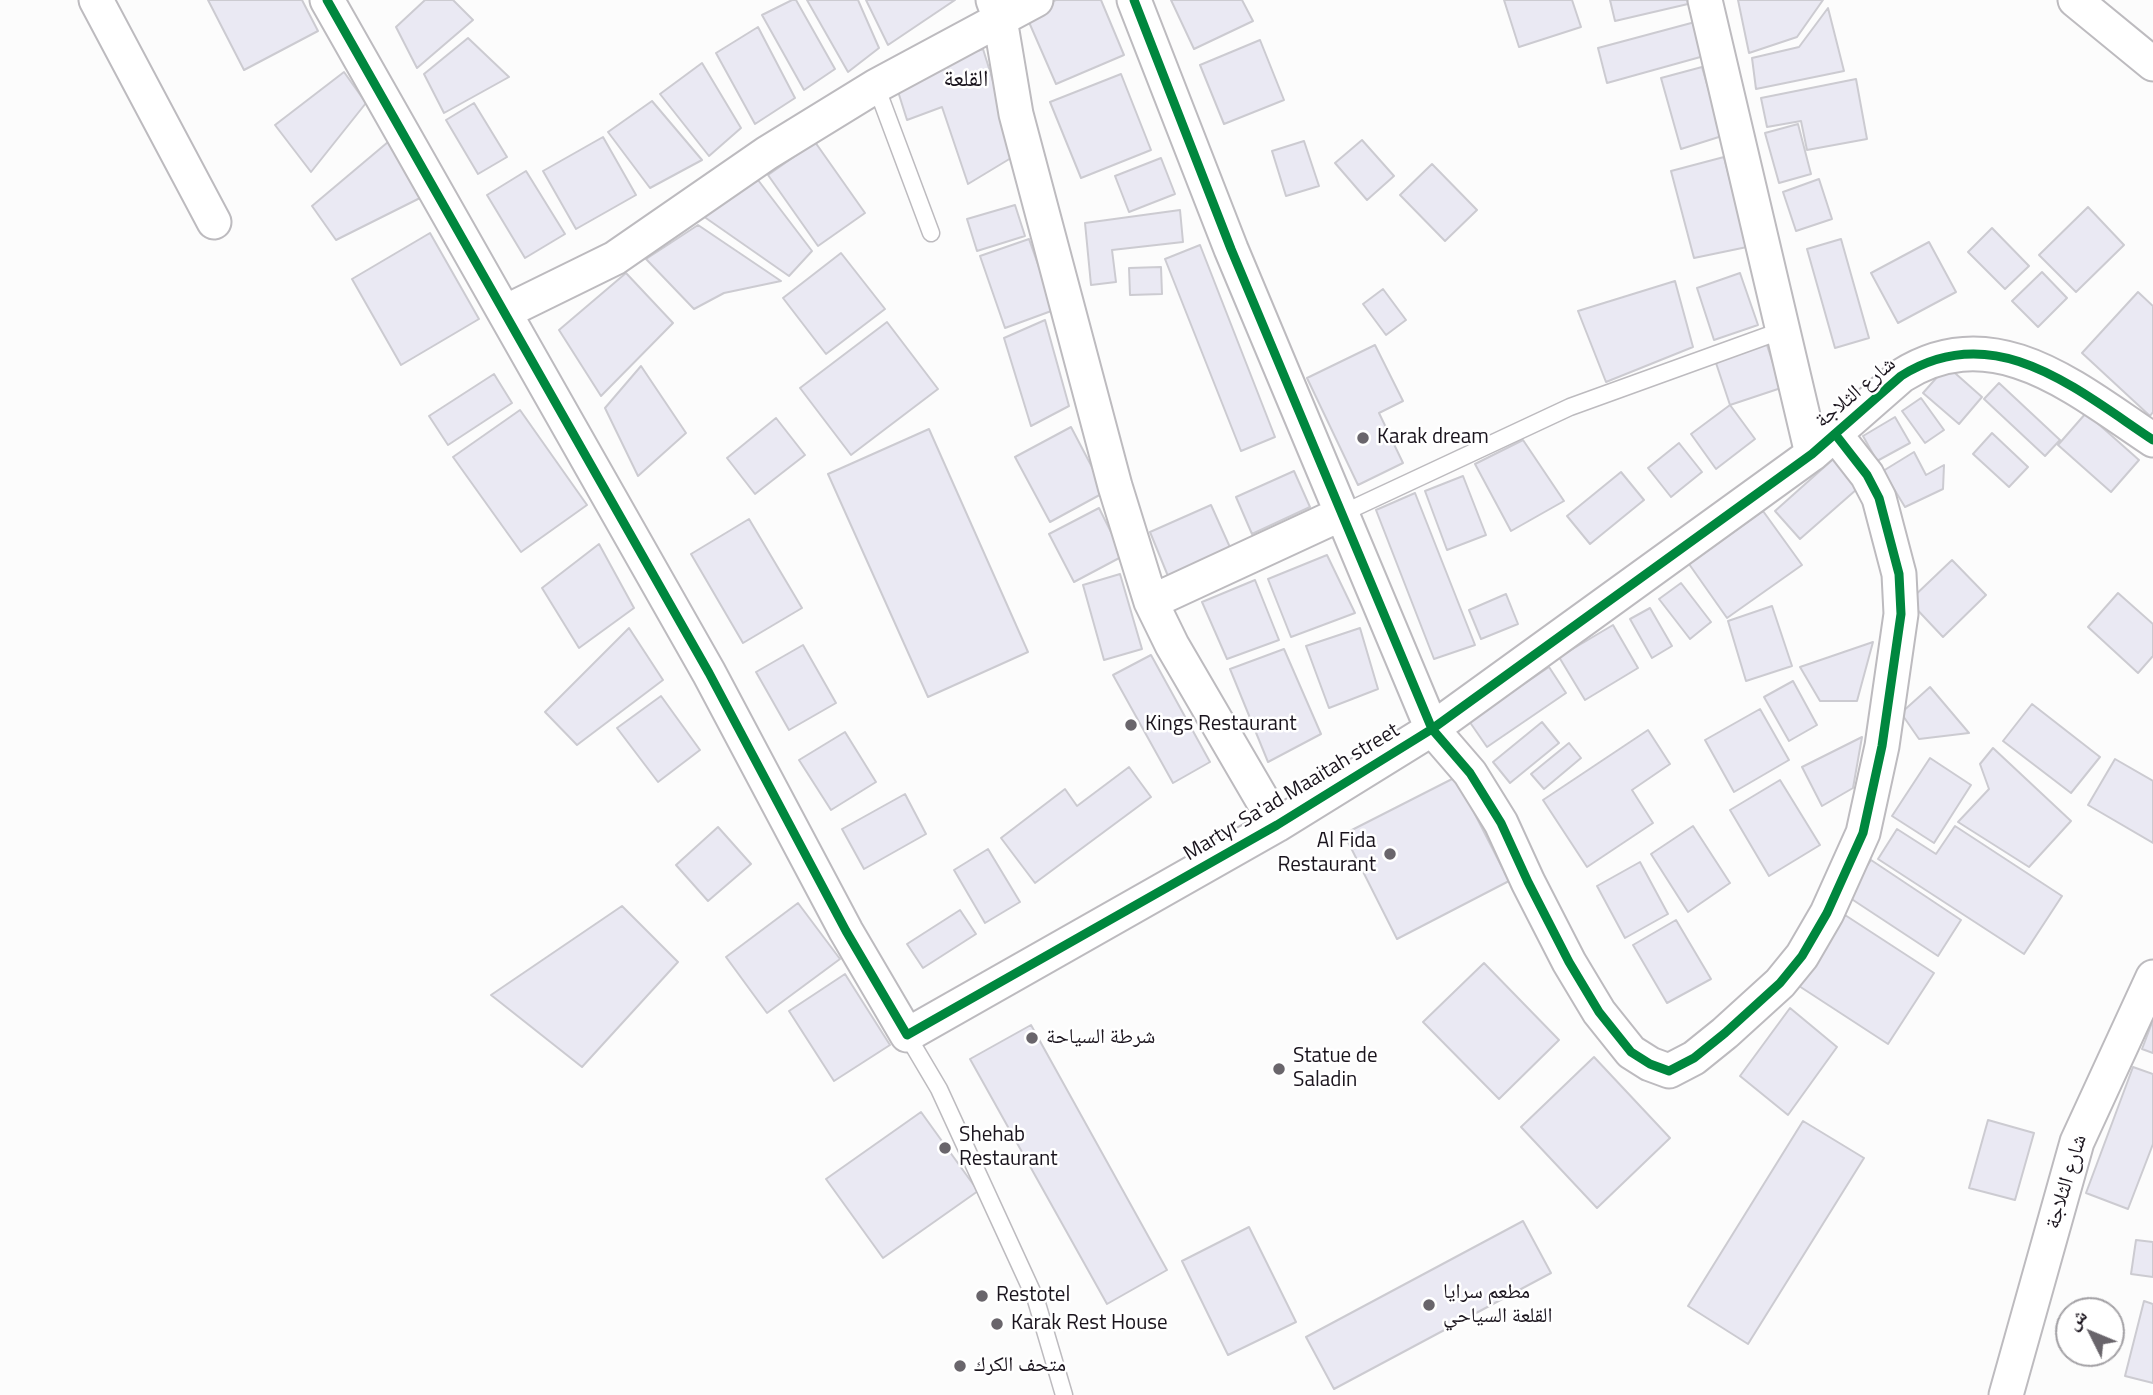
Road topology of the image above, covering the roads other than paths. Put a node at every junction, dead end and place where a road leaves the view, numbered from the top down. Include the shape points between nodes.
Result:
1 (96, 0) edge
2 (327, 0) edge
3 (1036, 0) edge
4 (1134, 0) edge
5 (1704, 0) edge
6 (2076, 0) edge
7 (996, 9) edge
8 (2153, 64) edge
9 (876, 86) junction
10 (214, 222) dead end
11 (931, 233) dead end
12 (505, 312) junction
13 (1783, 330) junction
14 (2153, 440) edge
15 (1824, 444) junction
16 (1341, 513) junction
17 (1152, 601) junction
18 (1432, 729) junction
19 (1278, 825) junction
20 (2153, 977) edge
21 (907, 1035) junction
22 (1064, 1395) edge
23 (2006, 1395) edge

1 - 10 street
2 - 12 street
3 - 7 street
4 - 16 street
5 - 13 street
6 - 8 street
7 - 9 street
7 - 17 street via 1016,114 1115,486
9 - 11 lane
9 - 12 street via 767,153 615,258
12 - 21 street
13 - 15 street
13 - 16 lane via 1570,407
14 - 15 street, شارع الثلاجة via 2066,382 1998,355 1967,353 1943,356 1913,368
15 - 18 street, Martyr Sa'ad Maaitah street
15 - 18 street via 1867,475 1880,498 1899,574 1901,614 1882,746 1863,834 1802,956 1780,983 1694,1058 1670,1071 1650,1064 1631,1052 1599,1012 1501,824 1470,773
16 - 17 street
16 - 18 street
17 - 19 street via 1171,645
18 - 19 street, Martyr Sa'ad Maaitah street
19 - 21 street, Martyr Sa'ad Maaitah street
20 - 23 street, شارع الثلاجة via 2077,1142
21 - 22 lane via 939,1089 1036,1300

